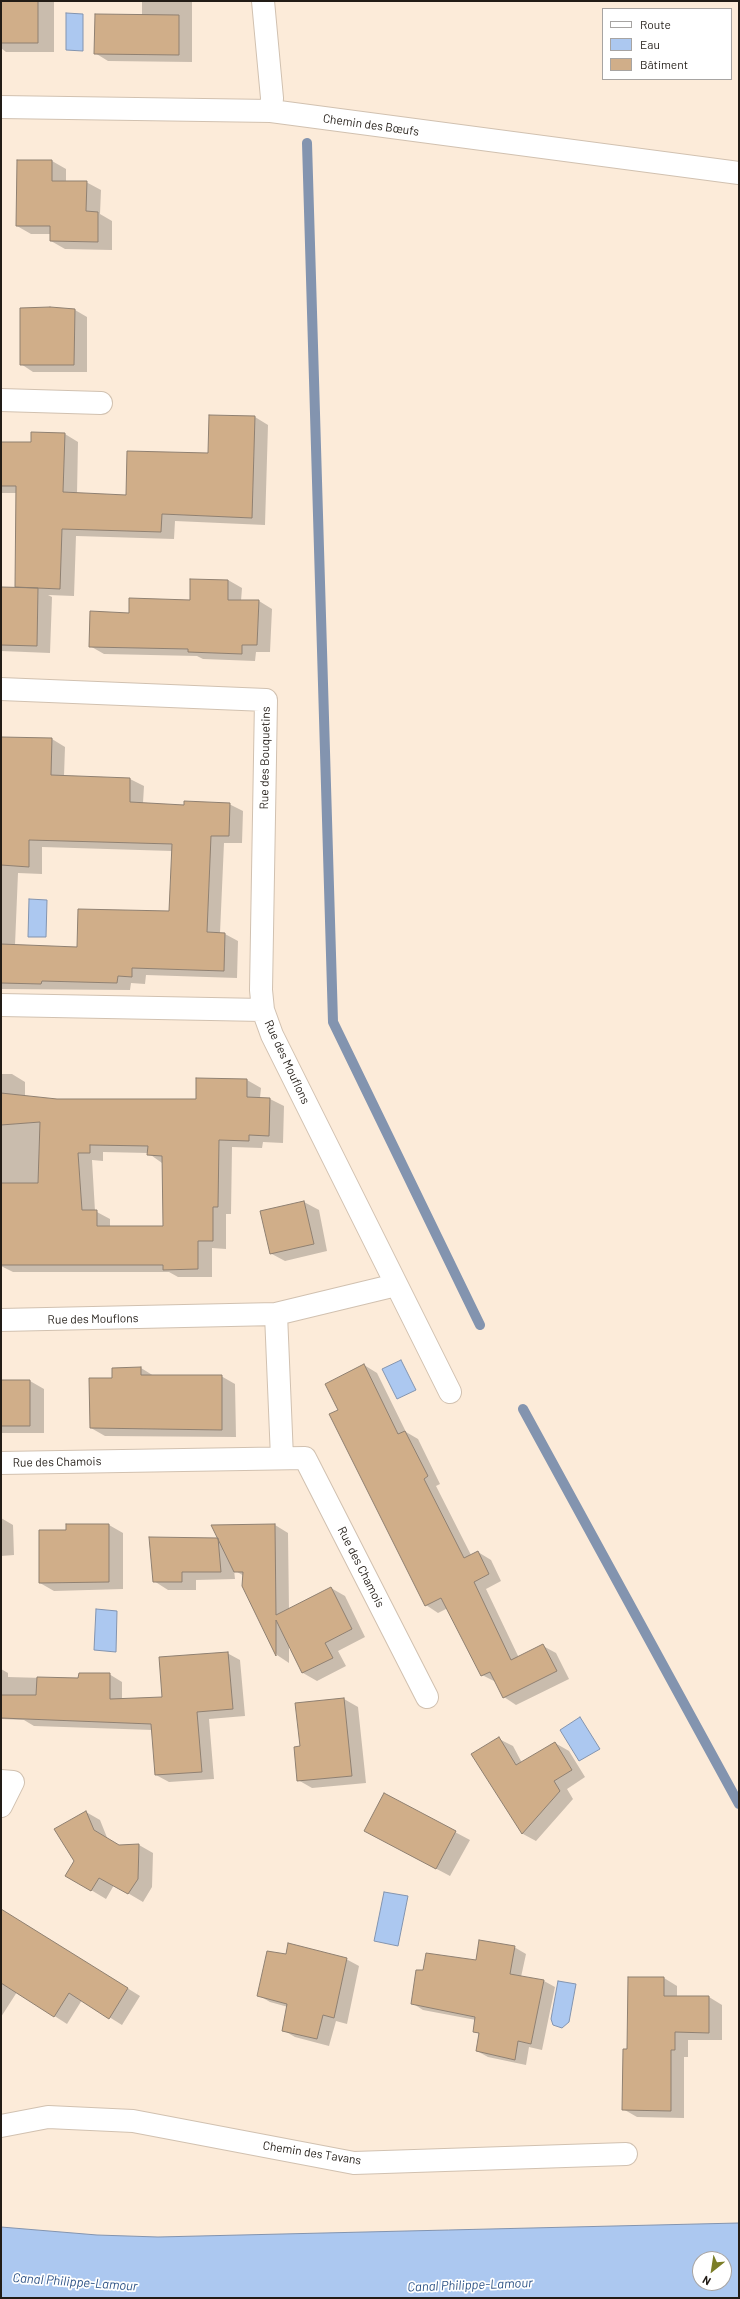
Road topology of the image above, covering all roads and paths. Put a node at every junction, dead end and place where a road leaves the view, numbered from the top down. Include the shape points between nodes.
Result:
1 (263, 1) edge
2 (1, 107) edge
3 (270, 111) junction
4 (739, 173) edge
5 (1, 400) edge
6 (102, 403) dead end
7 (1, 689) edge
8 (1, 1005) edge
9 (264, 1010) junction
10 (396, 1285) junction
11 (276, 1314) junction
12 (1, 1320) edge
13 (450, 1392) dead end
14 (282, 1458) junction
15 (1, 1463) edge
16 (427, 1697) dead end
17 (1, 1781) edge
18 (1, 1806) edge
19 (1, 2126) edge
20 (626, 2154) dead end

1 - 3 street via 272,98
2 - 3 street, Chemin des Bœufs
3 - 4 street, Chemin des Bœufs
5 - 6 street
7 - 9 street, Rue des Bouquetins via 266,700 261,990
8 - 9 street, Rue des Mouflons
9 - 10 street, Rue des Mouflons via 272,1035
10 - 11 street, Rue des Mouflons
10 - 13 street, Rue des Mouflons
11 - 12 street, Rue des Mouflons
11 - 14 street
14 - 15 street, Rue des Chamois
14 - 16 street, Rue des Chamois via 305,1458
17 - 18 street via 13,1782
19 - 20 street, Chemin des Tavans via 48,2117 133,2121 354,2163

